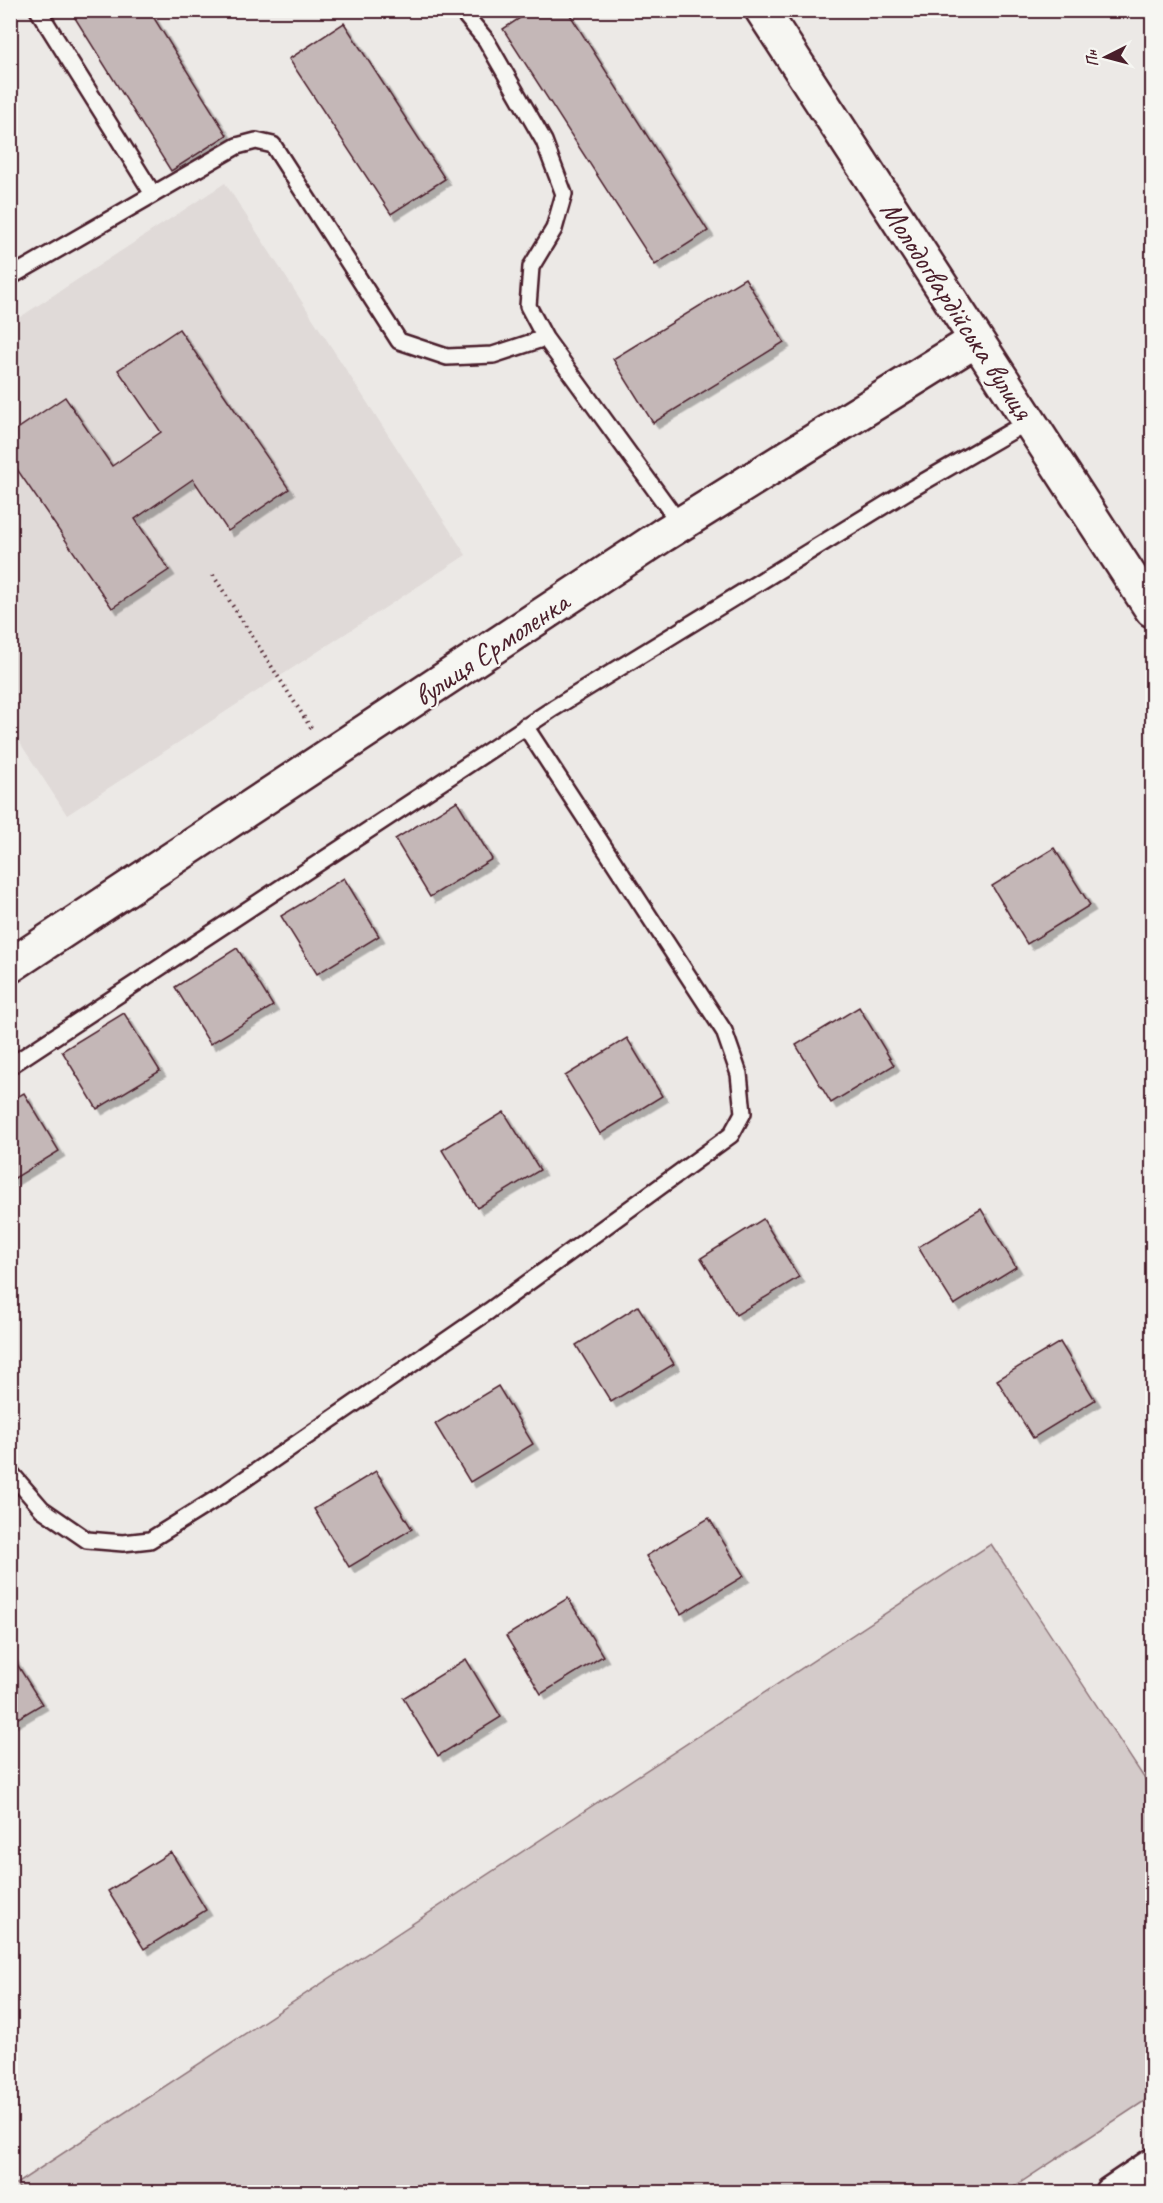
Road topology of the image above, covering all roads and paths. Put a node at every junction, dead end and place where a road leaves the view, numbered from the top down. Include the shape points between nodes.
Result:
1 (38, 10) edge
2 (461, 10) edge
3 (762, 10) edge
4 (153, 194) junction
5 (10, 277) edge
6 (545, 338) junction
7 (976, 340) junction
8 (1029, 421) junction
9 (680, 524) junction
10 (213, 575) dead end
11 (1152, 610) edge
12 (525, 726) junction
13 (330, 756) junction
14 (10, 966) edge
15 (10, 1066) edge
16 (10, 1472) edge
17 (1152, 2163) edge
18 (1108, 2193) edge

1 - 4 lane
2 - 6 lane via 486,40 544,141 564,194 554,229 531,267 528,306
3 - 7 street, Молодогвардійська вулиця
4 - 5 lane
4 - 6 lane via 237,146 256,141 273,145 399,341 447,357 493,355
6 - 9 lane
7 - 8 street, Молодогвардійська вулиця
7 - 9 street, вулиця Єрмоленка
8 - 11 street, Молодогвардійська вулиця
8 - 12 lane
9 - 13 street, вулиця Єрмоленка
10 - 13 path
12 - 15 lane
12 - 16 lane via 724,1031 739,1074 743,1113 731,1136 489,1311 150,1540 87,1540 42,1509
13 - 14 street, вулиця Єрмоленка
17 - 18 street

